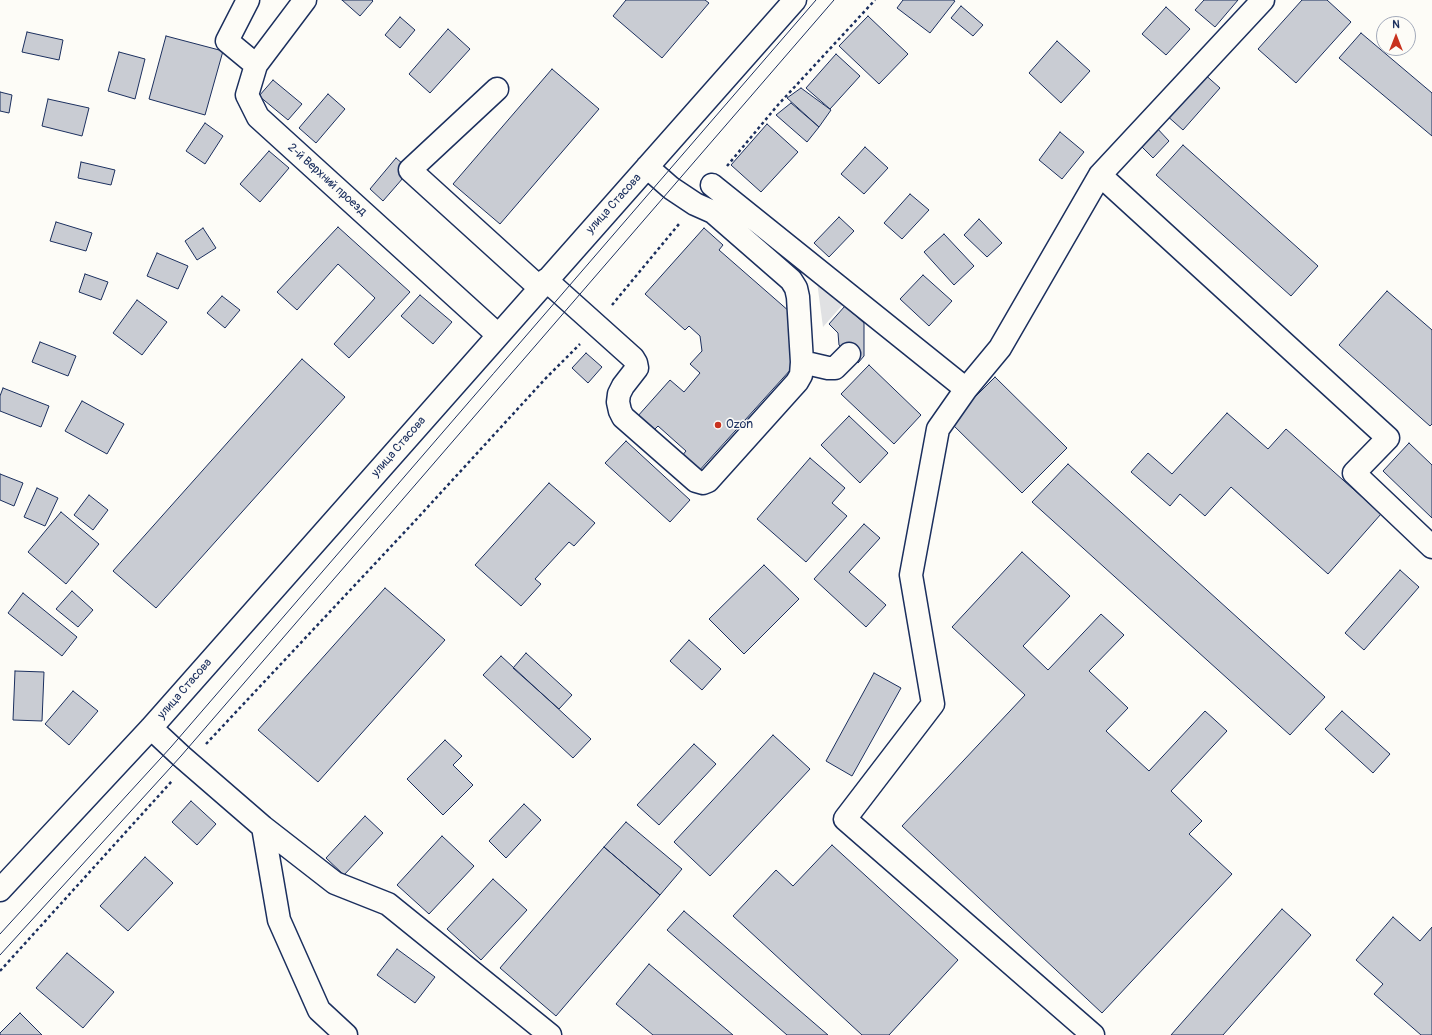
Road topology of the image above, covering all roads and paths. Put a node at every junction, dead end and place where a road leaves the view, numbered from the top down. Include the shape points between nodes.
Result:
1 (248, 0) edge
2 (305, 0) edge
3 (795, 0) edge
4 (875, 0) edge
5 (1264, 0) edge
6 (256, 65) junction
7 (497, 89) dead end
8 (647, 167) junction
9 (1100, 175) junction
10 (712, 185) joint
11 (696, 204) junction
12 (543, 284) junction
13 (596, 324) junction
14 (498, 335) junction
15 (849, 354) dead end
16 (802, 362) junction
17 (966, 389) junction
18 (1432, 547) edge
19 (151, 728) junction
20 (189, 762) junction
21 (263, 827) junction
22 (0, 890) edge
23 (0, 971) edge
24 (346, 1035) edge
25 (550, 1035) edge
26 (1093, 1035) edge

1 - 6 street via 227,40
2 - 6 street, 2-й Верхний проезд
3 - 8 street, улица Стасова
4 - 10 path via 777,106
5 - 9 street
6 - 14 street, 2-й Верхний проезд via 247,95 258,117
7 - 12 street via 410,170
8 - 11 street via 671,188
8 - 12 street, улица Стасова
9 - 17 street via 1000,348
9 - 18 street via 1388,438 1354,474
10 - 17 street
11 - 13 path
11 - 16 street via 713,212 791,280 798,297
12 - 13 street
12 - 14 street, улица Стасова
13 - 16 street via 636,362 637,368 619,394 618,402 624,417 700,483 708,481 797,382 801,375
13 - 20 path via 587,337
14 - 19 street, улица Стасова
15 - 16 street via 835,368
17 - 26 street via 938,429 911,575 933,704 845,819
19 - 20 street
19 - 22 street, улица Стасова
20 - 21 street
20 - 23 path
21 - 24 street via 279,920 319,1010
21 - 25 street via 335,883 388,904

